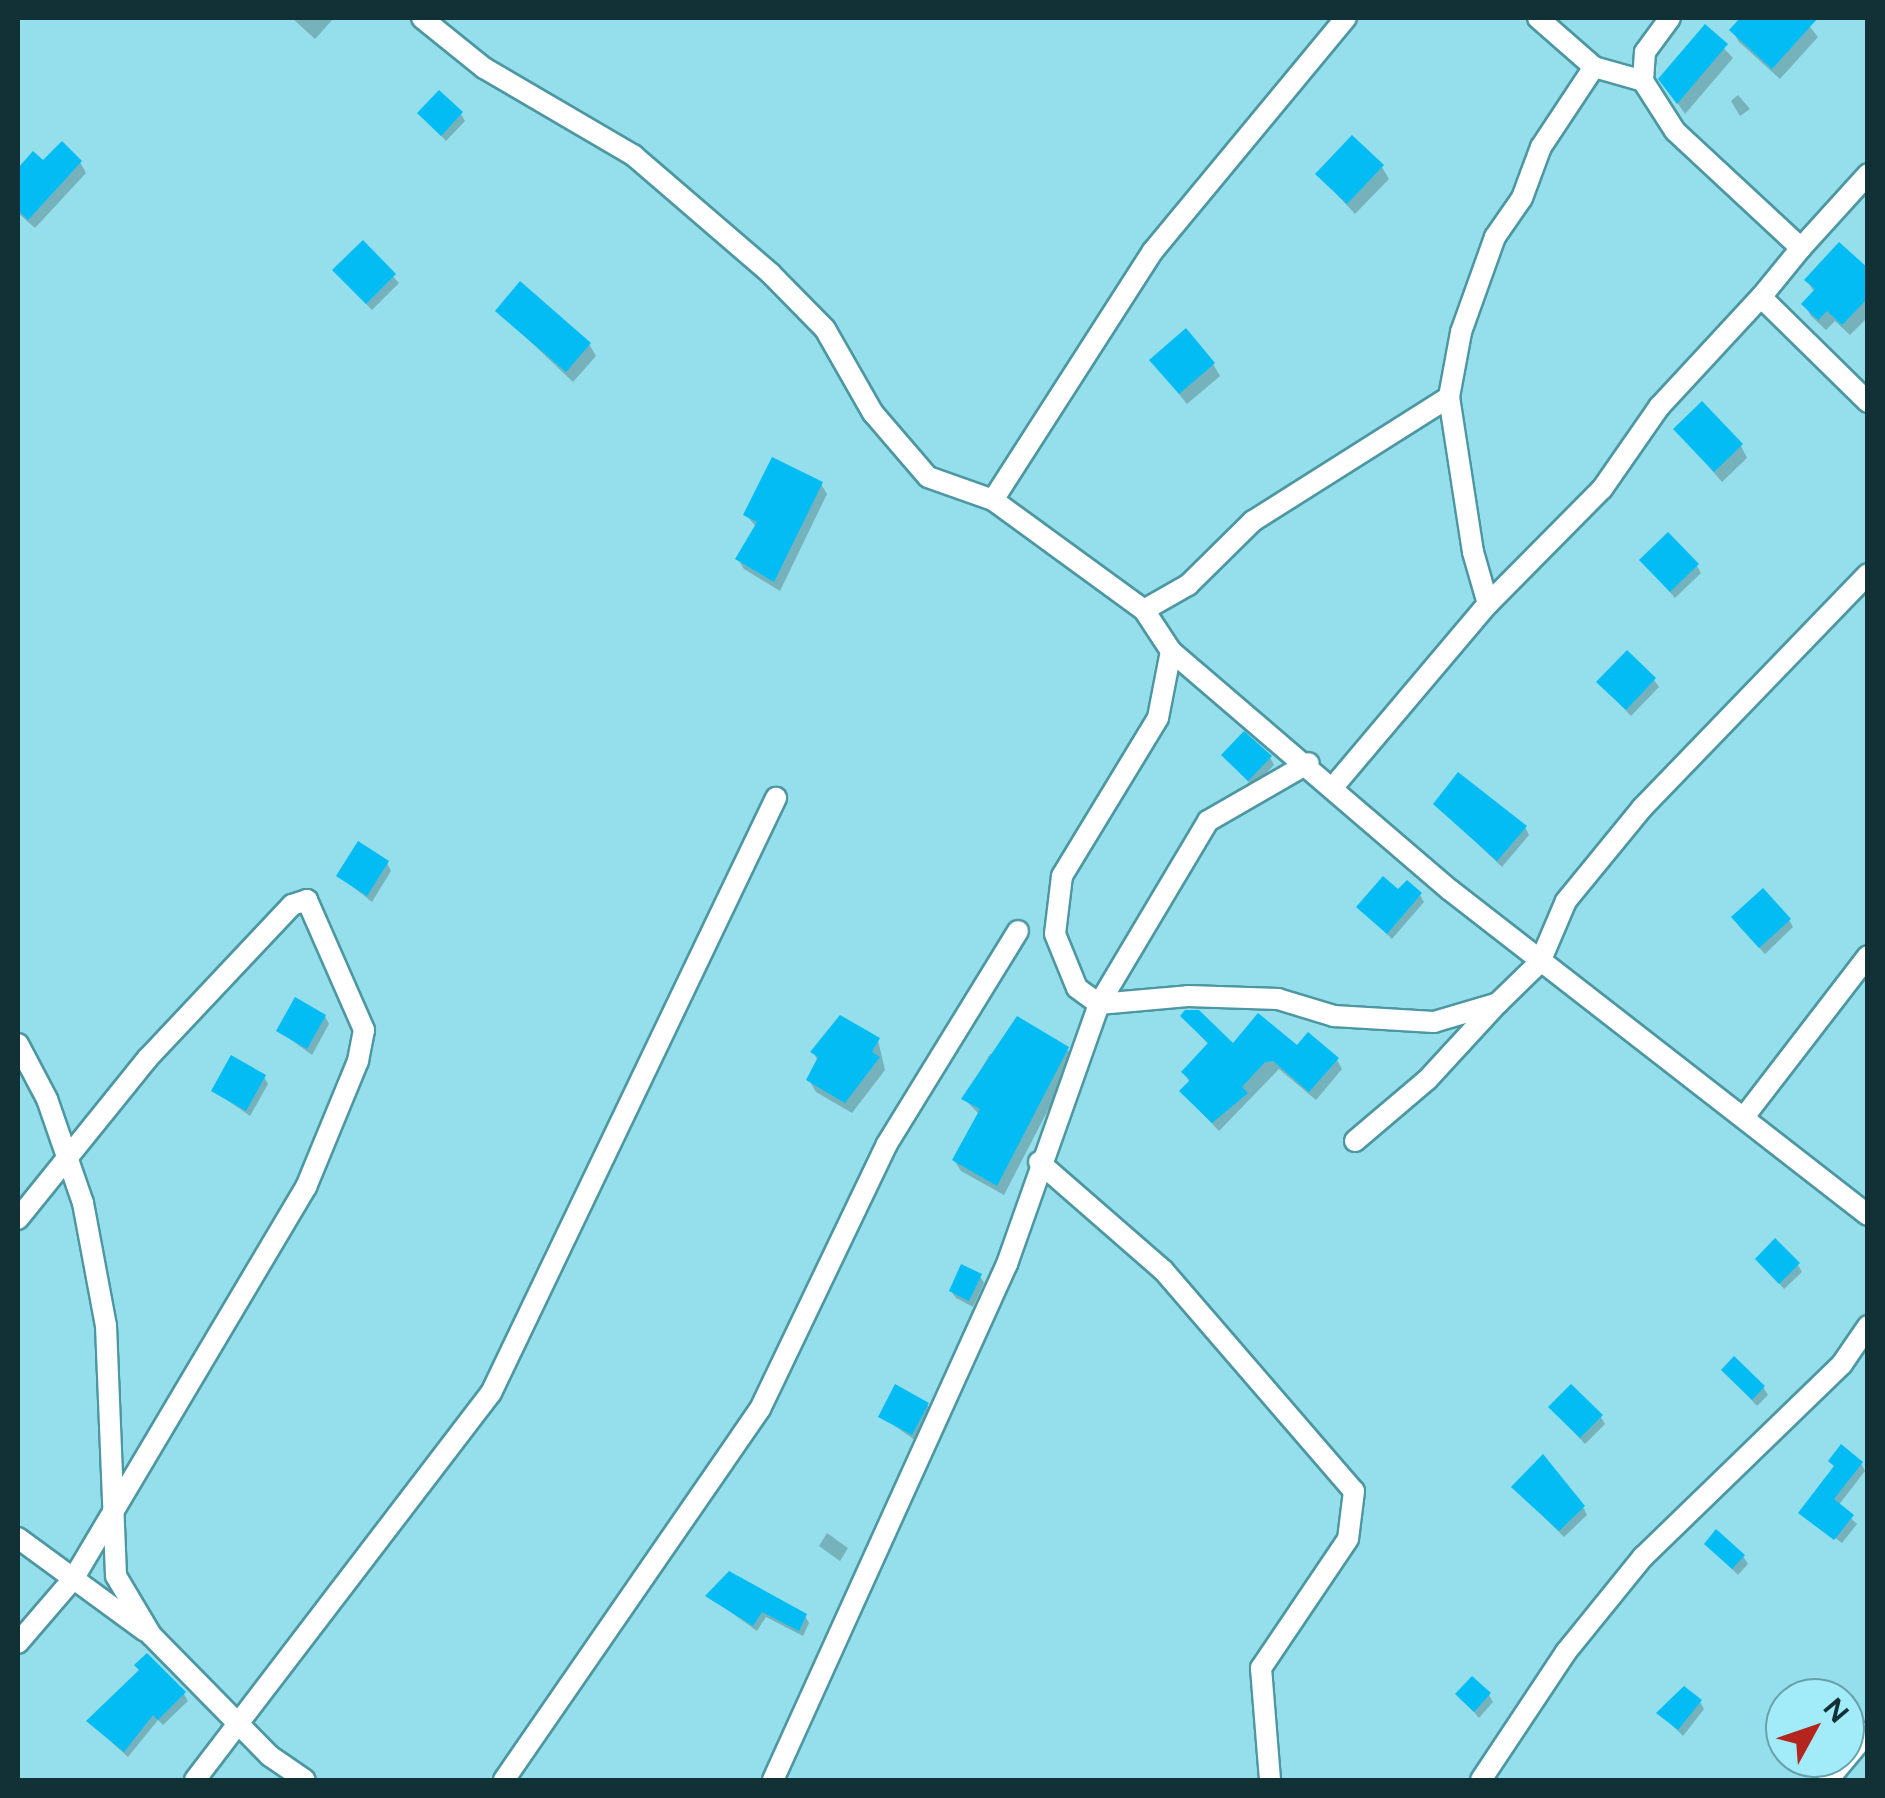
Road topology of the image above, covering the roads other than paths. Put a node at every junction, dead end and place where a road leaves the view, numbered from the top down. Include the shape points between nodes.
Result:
1 (422, 18) edge
2 (1346, 18) edge
3 (1538, 18) edge
4 (1670, 18) edge
5 (1594, 67) junction
6 (1643, 81) junction
7 (1868, 174) edge
8 (1801, 248) junction
9 (1761, 297) junction
10 (1449, 397) junction
11 (1868, 402) edge
12 (993, 500) junction
13 (1868, 574) edge
14 (1488, 604) junction
15 (1144, 610) junction
16 (1171, 651) junction
17 (1309, 763) junction
18 (1334, 786) junction
19 (776, 798) dead end
20 (1018, 932) dead end
21 (1868, 956) edge
22 (1540, 962) junction
23 (1099, 1004) junction
24 (1498, 1004) junction
25 (18, 1044) edge
26 (1744, 1118) junction
27 (1355, 1141) dead end
28 (67, 1156) junction
29 (1038, 1162) junction
30 (1868, 1215) edge
31 (18, 1220) edge
32 (1868, 1326) edge
33 (114, 1510) junction
34 (18, 1538) edge
35 (73, 1579) junction
36 (151, 1636) junction
37 (18, 1643) edge
38 (240, 1725) junction
39 (1868, 1732) edge
40 (195, 1780) edge
41 (305, 1780) edge
42 (504, 1780) edge
43 (773, 1780) edge
44 (1270, 1780) edge
45 (1481, 1780) edge
46 (1828, 1780) edge

1 - 12 street via 484,68 633,155 825,329 873,413 928,477
2 - 12 street via 1153,251
3 - 5 street
4 - 6 street via 1645,52
5 - 6 street
5 - 10 street via 1495,238 1461,332
6 - 8 street via 1675,130
7 - 8 street
8 - 9 street
9 - 11 street
9 - 14 street via 1658,406 1602,488
10 - 14 street via 1473,552
10 - 15 street via 1252,522 1188,585
12 - 15 street
13 - 22 street via 1642,808 1566,901
14 - 18 street
15 - 16 street
16 - 17 street
16 - 23 street via 1158,718 1062,876 1055,934 1077,988
17 - 18 street
17 - 23 street via 1208,821
18 - 22 street
19 - 38 street via 492,1393
20 - 42 street via 887,1144 760,1409
21 - 26 street
22 - 24 street
22 - 26 street
23 - 24 street via 1188,996 1278,1000 1334,1016 1434,1022
23 - 29 street via 1091,1039
24 - 27 street via 1428,1080
25 - 28 street via 48,1099
26 - 30 street
28 - 31 street
28 - 33 street via 83,1202 106,1326
28 - 33 street via 200,1003 292,905 307,900 364,1030 358,1061 306,1187
29 - 43 street via 1007,1264 940,1421
29 - 44 street via 1163,1270 1354,1491 1348,1539 1261,1668
32 - 45 street via 1842,1364 1643,1557 1566,1652
33 - 35 street
33 - 36 street via 116,1576
34 - 35 street
35 - 36 street
35 - 37 street
36 - 38 street
38 - 40 street
38 - 41 street
39 - 46 street

